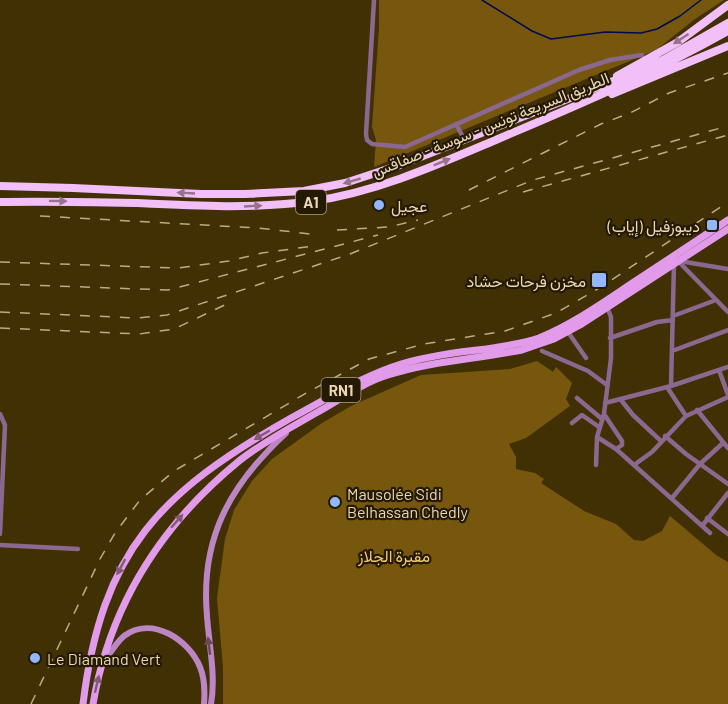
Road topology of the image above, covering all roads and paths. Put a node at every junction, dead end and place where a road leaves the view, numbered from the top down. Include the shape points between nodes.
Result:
1 (374, 0) edge
2 (728, 4) edge
3 (728, 23) edge
4 (728, 31) edge
5 (728, 46) edge
6 (642, 55) dead end
7 (603, 85) junction
8 (602, 95) junction
9 (456, 124) junction
10 (464, 139) junction
11 (0, 186) edge
12 (0, 202) edge
13 (728, 220) edge
14 (728, 229) edge
15 (676, 260) junction
16 (728, 269) edge
17 (716, 300) junction
18 (607, 307) junction
19 (728, 312) edge
20 (673, 318) junction
21 (728, 330) edge
22 (568, 332) junction
23 (610, 338) junction
24 (542, 351) dead end
25 (672, 351) junction
26 (586, 358) dead end
27 (728, 367) edge
28 (719, 370) junction
29 (607, 386) junction
30 (669, 386) junction
31 (728, 396) edge
32 (577, 398) dead end
33 (621, 400) junction
34 (605, 403) junction
35 (697, 410) junction
36 (0, 414) edge
37 (603, 416) junction
38 (687, 416) junction
39 (572, 423) dead end
40 (294, 425) junction
41 (598, 427) junction
42 (597, 437) junction
43 (663, 439) junction
44 (723, 443) junction
45 (728, 448) edge
46 (616, 449) junction
47 (700, 464) junction
48 (596, 465) dead end
49 (634, 465) junction
50 (728, 484) edge
51 (1, 488) edge
52 (728, 493) edge
53 (672, 498) junction
54 (707, 518) junction
55 (702, 526) junction
56 (710, 533) dead end
57 (0, 534) edge
58 (728, 534) edge
59 (0, 545) edge
60 (78, 549) dead end
61 (102, 665) junction
62 (88, 667) junction
63 (78, 704) edge
64 (83, 704) edge
65 (93, 704) edge
66 (204, 704) edge
67 (211, 704) edge

1 - 9 street via 367,140 402,147
2 -> 7 highway via 678,42
3 - 7 highway, الطريق السريعة تونس - سوسة - صفاقس / A1 via 663,60
4 - 8 highway, الطريق السريعة تونس - سوسة - صفاقس / A1
5 - 8 highway via 633,87
6 - 9 street via 579,70
7 - 10 highway, الطريق السريعة تونس - سوسة - صفاقس / A1
12 -> 8 highway, الطريق السريعة تونس - سوسة - صفاقس / A1 via 234,207 333,198 398,179
9 - 10 street
10 -> 11 highway, الطريق السريعة تونس - سوسة - صفاقس / A1 via 345,183 292,192 201,194
13 - 15 main road, RN1
14 - 15 main road, RN1
15 - 16 street
15 - 17 street
15 - 18 main road, RN1
15 - 20 street
15 -> 62 main road, RN1 via 563,327 524,342 387,369 344,389 220,462 163,508 130,550 100,616
17 - 19 street
17 - 20 street
18 - 22 main road, RN1
18 - 23 street via 611,317
20 - 23 street
20 - 25 street
21 - 25 street
22 - 26 street
22 - 40 main road, RN1 via 522,350 387,375
23 - 29 street
24 - 29 street via 588,371
25 - 30 street
27 - 28 street
28 - 30 street
28 - 31 street
29 - 34 street
30 - 33 street
30 - 38 street
31 - 35 street
32 - 37 street
33 - 34 street
33 - 43 street via 633,416
34 - 37 street
35 - 38 street
35 - 44 street
36 - 51 street via 5,425
37 - 41 street
37 - 46 street via 622,441
38 - 43 street
39 - 41 street via 582,415
61 -> 40 main road, RN1 via 118,616 168,532 240,461
67 -> 40 main road via 205,599 215,536 243,479
41 - 42 street
42 - 46 street
42 - 48 street
43 - 47 street
43 - 49 street
44 - 45 street
44 - 47 street
46 - 49 street
47 - 50 street
47 - 53 street
49 - 53 street
51 - 57 street
52 - 54 street
53 - 55 street
54 - 55 street
54 - 58 street
55 - 56 street
59 - 60 street
65 -> 61 main road, RN1
61 - 66 main road via 114,647 132,632 159,630 193,654 203,678
62 - 63 main road
62 - 64 main road, RN1

